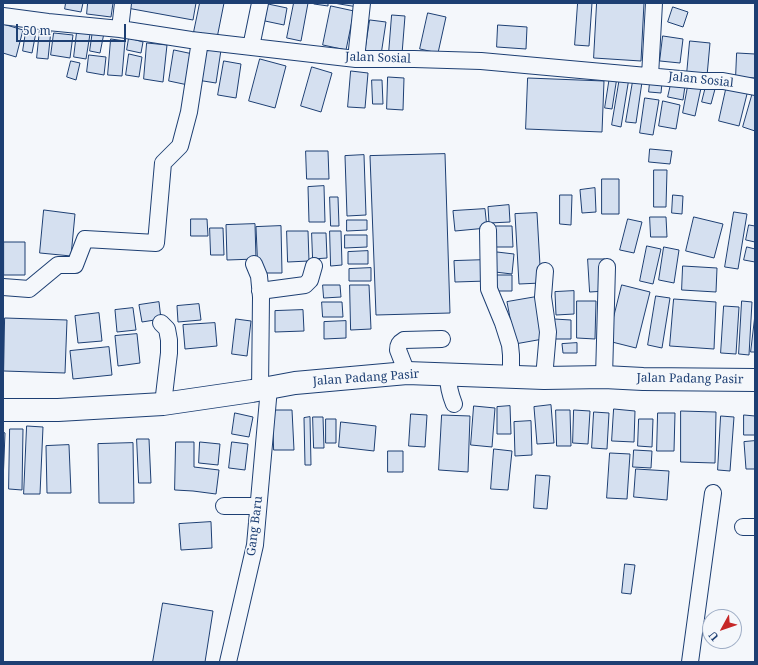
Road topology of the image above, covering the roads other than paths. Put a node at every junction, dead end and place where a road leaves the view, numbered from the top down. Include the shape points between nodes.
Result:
1 (123, 3) edge
2 (260, 3) edge
3 (362, 3) edge
4 (654, 3) edge
5 (3, 16) edge
6 (120, 29) junction
7 (200, 41) junction
8 (251, 47) junction
9 (356, 59) junction
10 (650, 76) junction
11 (755, 87) edge
12 (488, 230) dead end
13 (254, 264) dead end
14 (314, 266) dead end
15 (612, 268) dead end
16 (545, 271) dead end
17 (3, 287) edge
18 (260, 291) junction
19 (162, 323) dead end
20 (442, 339) dead end
21 (407, 373) junction
22 (448, 375) junction
23 (511, 377) junction
24 (604, 377) junction
25 (544, 378) junction
26 (755, 380) edge
27 (264, 389) junction
28 (163, 404) junction
29 (454, 404) dead end
30 (3, 410) edge
31 (713, 493) dead end
32 (224, 506) dead end
33 (258, 506) junction
34 (228, 662) edge
35 (690, 662) edge

1 - 6 street
2 - 8 street
3 - 9 street
4 - 10 street
5 - 6 street, Jalan Sosial
6 - 7 street, Jalan Sosial
7 - 8 street, Jalan Sosial
7 - 17 street via 189,112 180,146 163,163 156,243 85,239 75,265 58,265 29,289
8 - 9 street, Jalan Sosial
9 - 10 street, Jalan Sosial via 481,61
10 - 11 street, Jalan Sosial via 723,81
12 - 23 street via 489,289 510,345
13 - 18 street, Gang Baru via 259,276
14 - 18 street via 310,280 305,285
15 - 24 street via 614,301 606,301
16 - 25 street via 544,297 548,337
18 - 27 street, Gang Baru
19 - 28 street via 167,329 169,340
20 - 21 street via 404,340 400,343 398,350
21 - 22 highway, Jalan Padang Pasir
21 - 27 highway, Jalan Padang Pasir via 295,383
22 - 23 highway, Jalan Padang Pasir
22 - 29 street via 448,386
23 - 25 highway, Jalan Padang Pasir
24 - 25 highway, Jalan Padang Pasir
24 - 26 highway, Jalan Padang Pasir
27 - 28 highway, Jalan Padang Pasir
27 - 33 street, Gang Baru
28 - 30 highway, Jalan Padang Pasir via 58,410
31 - 35 street
32 - 33 street
33 - 34 street, Gang Baru via 255,545

